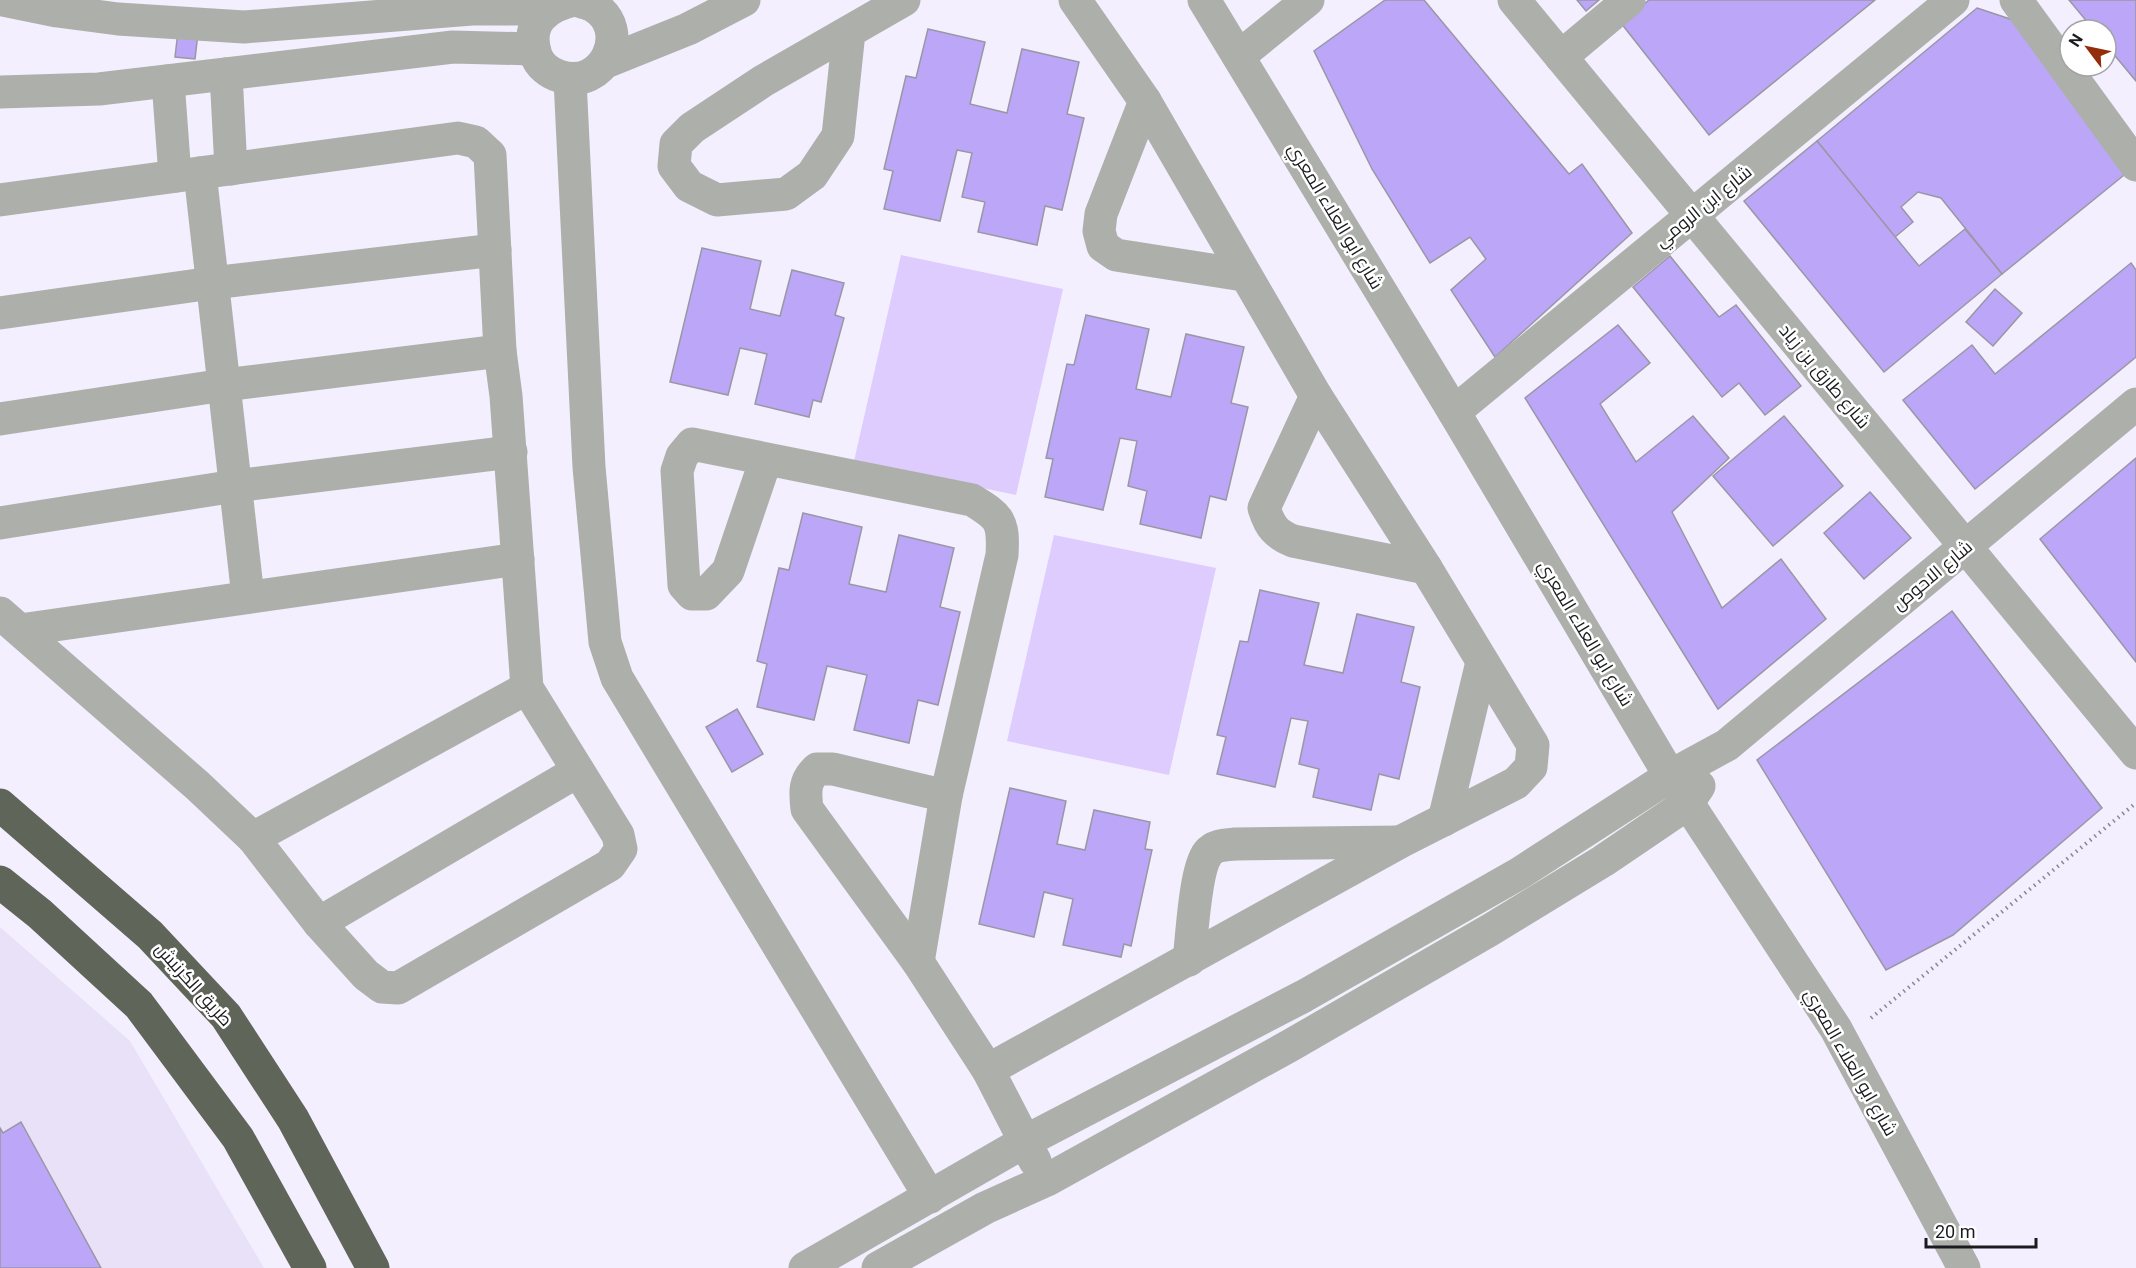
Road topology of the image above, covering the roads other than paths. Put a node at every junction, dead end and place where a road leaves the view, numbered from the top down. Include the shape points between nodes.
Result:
1 (3, 0) edge
2 (744, 0) edge
3 (904, 0) edge
4 (1075, 0) edge
5 (1204, 0) edge
6 (1308, 0) edge
7 (1514, 0) edge
8 (1629, 0) edge
9 (1953, 0) edge
10 (2016, 0) edge
11 (582, 3) edge
12 (849, 32) junction
13 (534, 49) junction
14 (1239, 56) junction
15 (1561, 57) junction
16 (606, 62) junction
17 (226, 74) junction
18 (570, 80) junction
19 (168, 81) junction
20 (0, 92) edge
21 (1145, 101) junction
22 (2136, 165) edge
23 (202, 173) junction
24 (0, 200) edge
25 (1692, 215) junction
26 (495, 250) junction
27 (1243, 275) junction
28 (212, 283) junction
29 (0, 313) edge
30 (500, 351) junction
31 (224, 385) junction
32 (1316, 396) junction
33 (2136, 404) edge
34 (1454, 412) junction
35 (0, 419) edge
36 (511, 452) junction
37 (766, 459) dead end
38 (235, 486) junction
39 (0, 523) edge
40 (1966, 547) junction
41 (518, 559) junction
42 (1426, 568) junction
43 (248, 597) junction
44 (10, 621) edge
45 (1482, 662) junction
46 (527, 688) junction
47 (1727, 745) junction
48 (2136, 753) edge
49 (578, 771) junction
50 (1670, 777) junction
51 (945, 796) junction
52 (1687, 804) junction
53 (0, 805) edge
54 (1444, 820) junction
55 (253, 838) junction
56 (1402, 842) junction
57 (0, 882) edge
58 (319, 923) junction
59 (1188, 960) junction
60 (918, 962) junction
61 (988, 1070) junction
62 (1024, 1142) junction
63 (1047, 1180) junction
64 (930, 1197) junction
65 (310, 1268) edge
66 (373, 1268) edge
67 (804, 1268) edge
68 (880, 1268) edge
69 (1964, 1268) edge

1 - 11 street via 118,19 244,27
2 - 16 street via 688,29
3 - 12 street
4 - 21 street
5 - 14 street, شارع ابو العلاء المعري
6 - 14 street
7 - 15 street, شارع طارق بن زياد
8 - 15 street
9 - 25 street, شارع ابن الرومي
10 - 22 street
11 - 13 street via 539,18 532,37
11 - 16 street via 608,22 612,42
12 - 12 street via 763,81 692,128 676,144 674,166 689,186 717,200 786,194 812,175 838,136
13 - 17 street via 453,46
13 - 18 street via 550,73
14 - 34 street, شارع ابو العلاء المعري
15 - 25 street, شارع طارق بن زياد
16 - 18 street via 590,76
17 - 19 street
17 - 23 street
18 - 64 street via 589,467 605,642 623,688
19 - 20 street via 45,93
19 - 23 street
21 - 27 street
21 - 27 street via 1101,214 1099,231 1103,246 1116,255
23 - 24 street
23 - 26 street via 458,138 476,141 490,155
23 - 28 street
25 - 34 street, شارع ابن الرومي
25 - 40 street, شارع طارق بن زياد
26 - 28 street
26 - 30 street
27 - 32 street
28 - 29 street
28 - 31 street
30 - 31 street
30 - 36 street
31 - 35 street
31 - 38 street
32 - 42 street
32 - 42 street via 1264,508 1269,523 1278,535 1293,542
33 - 40 street, شارع الاحوص
34 - 50 street, شارع ابو العلاء المعري
36 - 38 street
36 - 41 street
37 - 51 street via 972,500 990,511 1004,530 1002,555
38 - 39 street
38 - 43 street
40 - 47 street, شارع الاحوص
40 - 48 street, شارع طارق بن زياد
41 - 43 street
41 - 46 street
42 - 45 street
43 - 44 street
44 - 55 street
45 - 54 street
45 - 54 street via 1533,745 1531,767 1516,783
46 - 49 street
46 - 55 street
47 - 50 street
47 - 52 street
49 - 58 street
49 - 58 street via 618,835 621,849 610,865 398,988 382,987 366,975
50 - 52 street, شارع ابو العلاء المعري
50 - 62 street via 1520,873 1315,990
51 - 60 street
51 - 60 street via 833,769 818,769 808,777 804,790 807,809
52 - 63 street via 1480,936 1291,1046
52 - 69 street, شارع ابو العلاء المعري via 1843,1042
53 - 66 highway, طريق الكرنيش via 150,935 226,1016 293,1119
54 - 56 street
55 - 58 street
56 - 59 street
56 - 59 street via 1235,844 1209,852 1200,871
57 - 65 highway via 139,1005 238,1138
59 - 61 street
60 - 61 street
61 - 62 street
62 - 63 street
62 - 64 street
63 - 68 street via 985,1208
64 - 67 street

